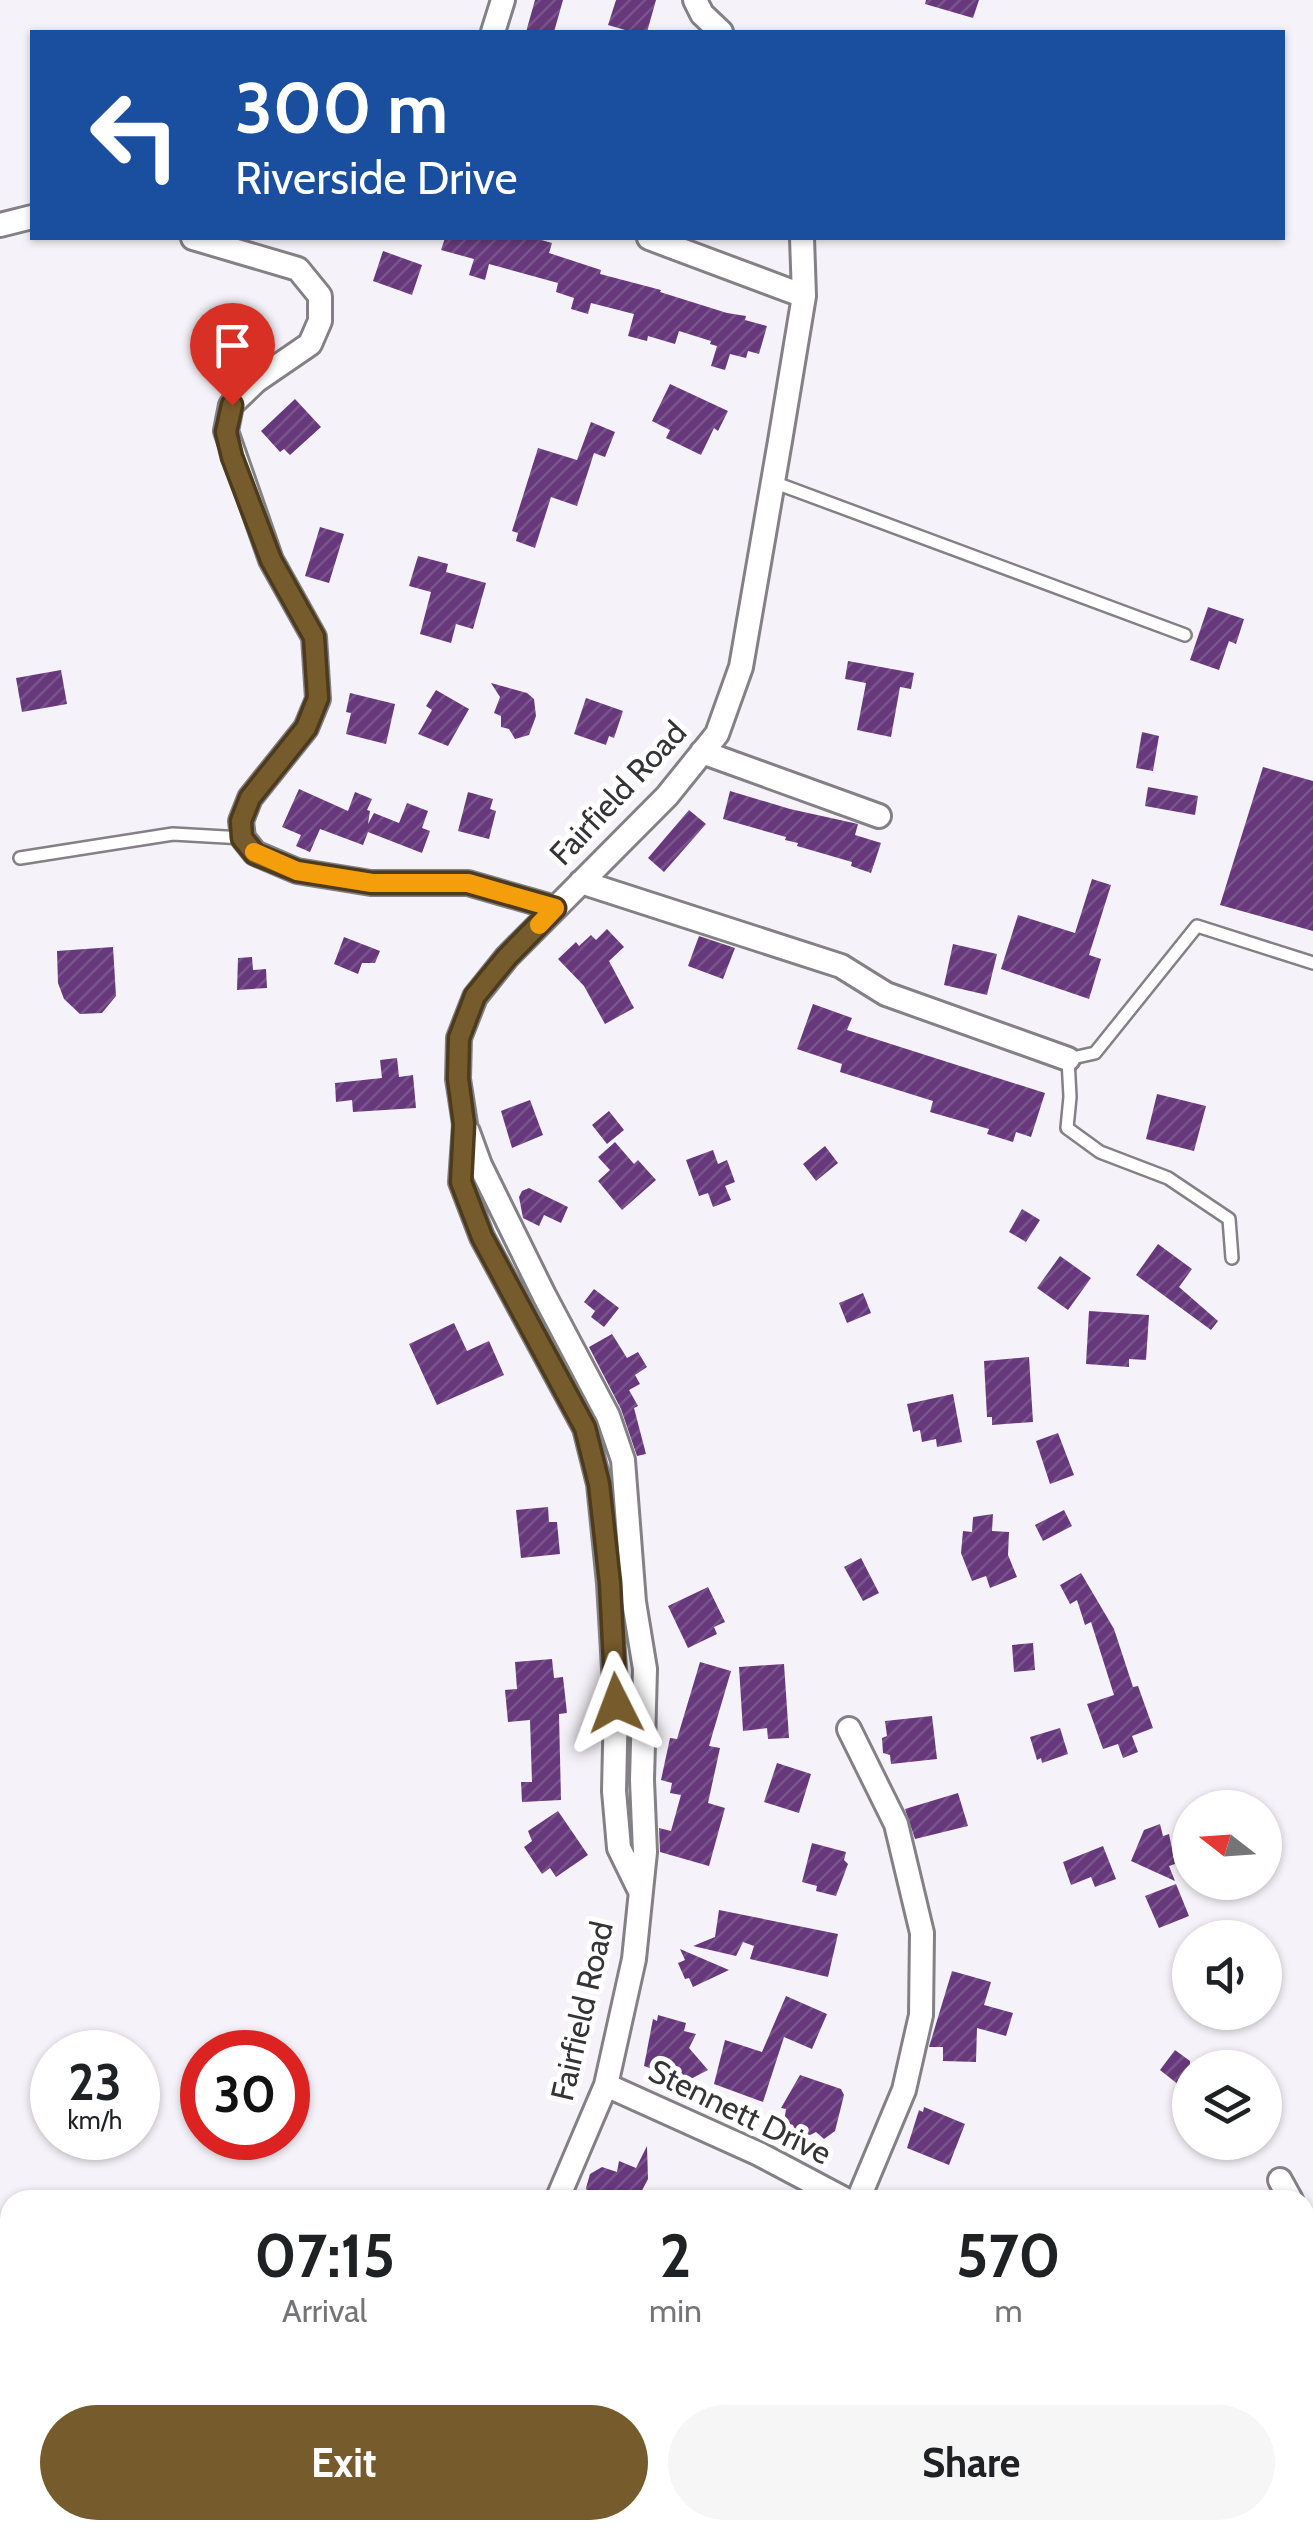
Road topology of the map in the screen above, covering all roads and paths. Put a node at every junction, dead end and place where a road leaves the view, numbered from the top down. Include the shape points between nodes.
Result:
1 (503, 0) edge
2 (494, 30) edge
3 (30, 218) edge
4 (0, 225) edge
5 (200, 240) edge
6 (654, 240) edge
7 (802, 240) edge
8 (804, 296) junction
9 (772, 482) junction
10 (1185, 636) dead end
11 (702, 752) junction
12 (879, 816) dead end
13 (242, 838) junction
14 (20, 858) dead end
15 (581, 882) junction
16 (555, 908) junction
17 (1313, 963) edge
18 (1068, 1060) junction
19 (1232, 1258) dead end
20 (849, 1729) dead end
21 (606, 2085) junction
22 (561, 2190) edge
23 (827, 2190) edge
24 (862, 2190) edge

1 - 2 street
3 - 4 street
5 - 13 street via 298,269 320,296 320,321 310,344 232,405 226,432 271,560 314,637 318,698 306,728 250,798
6 - 8 street
7 - 8 street, Fairfield Road
8 - 9 street, Fairfield Road
9 - 10 lane
9 - 11 street, Fairfield Road via 741,667 717,734
11 - 12 street
11 - 15 street, Fairfield Road
13 - 14 lane via 173,834
13 - 16 street via 255,854 297,871 372,883 468,883
15 - 16 street, Fairfield Road
15 - 18 street via 841,966 886,994
16 - 21 street, Fairfield Road via 475,996 459,1038 461,1182 482,1237 585,1428 599,1484 610,1583 619,1848 640,1891 634,1959
17 - 18 lane via 1197,926 1095,1053
18 - 19 lane via 1068,1128 1100,1152 1168,1178 1229,1219
20 - 24 street via 896,1824 922,1932 921,2014 904,2090
21 - 22 street, Fairfield Road
21 - 23 street, Stennett Drive

